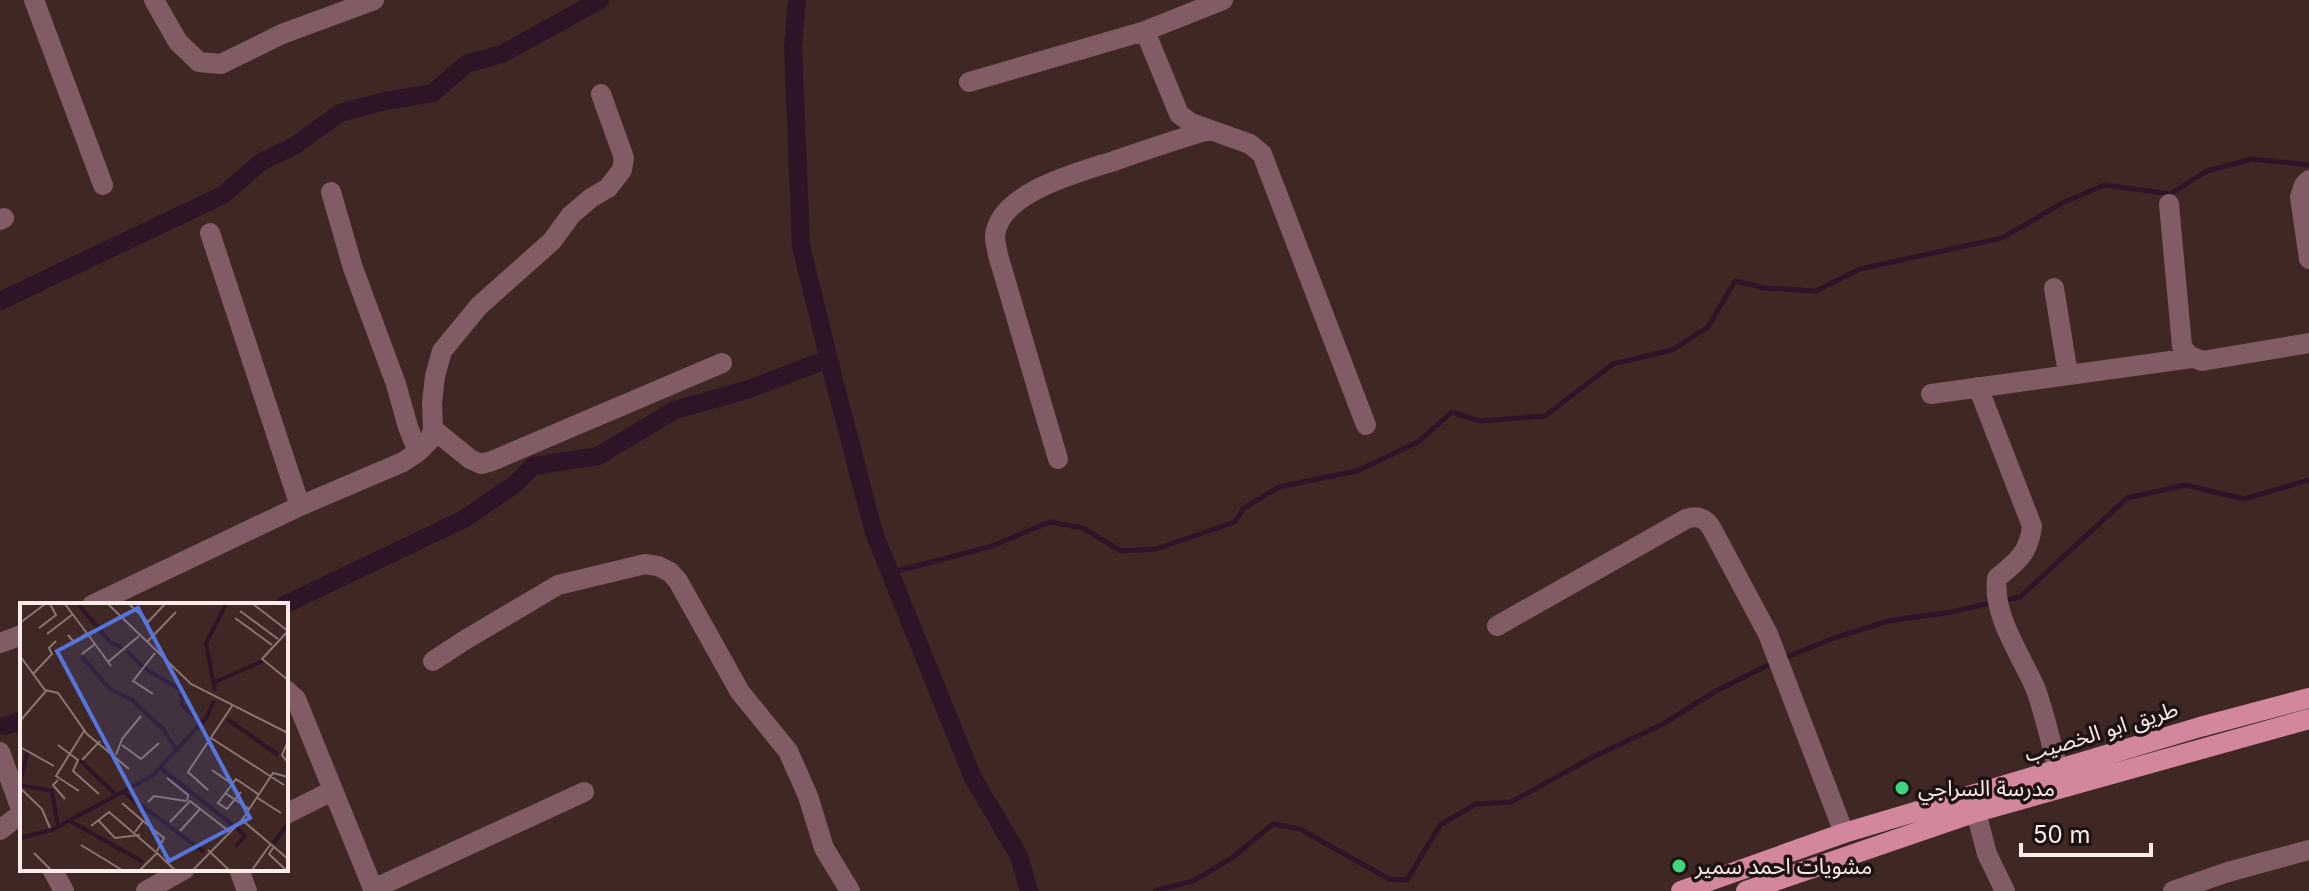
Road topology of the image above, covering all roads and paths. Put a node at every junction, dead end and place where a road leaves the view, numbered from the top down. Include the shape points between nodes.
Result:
1 (34, 0) edge
2 (154, 0) edge
3 (374, 0) edge
4 (1223, 0) edge
5 (1145, 31) junction
6 (969, 82) dead end
7 (601, 94) dead end
8 (1208, 130) junction
9 (2309, 180) edge
10 (103, 185) dead end
11 (331, 192) dead end
12 (2169, 204) dead end
13 (210, 233) dead end
14 (2309, 259) edge
15 (2054, 288) dead end
16 (2309, 343) edge
17 (2192, 358) junction
18 (722, 363) dead end
19 (2068, 374) junction
20 (1978, 387) junction
21 (1931, 394) dead end
22 (1366, 425) dead end
23 (433, 429) junction
24 (418, 452) junction
25 (1058, 459) dead end
26 (300, 506) junction
27 (96, 603) edge
28 (1497, 626) dead end
29 (20, 636) edge
30 (0, 643) edge
31 (433, 661) dead end
32 (288, 692) edge
33 (2309, 698) edge
34 (2309, 719) edge
35 (2202, 737) junction
36 (0, 752) edge
37 (2058, 770) junction
38 (332, 791) junction
39 (584, 792) dead end
40 (20, 807) edge
41 (1976, 812) junction
42 (288, 813) edge
43 (20, 815) edge
44 (0, 830) edge
45 (1844, 833) junction
46 (2309, 850) edge
47 (53, 871) edge
48 (181, 871) edge
49 (240, 871) edge
50 (374, 890) edge
51 (64, 891) edge
52 (146, 891) edge
53 (247, 891) edge
54 (850, 891) edge
55 (1681, 891) edge
56 (1746, 891) edge
57 (2005, 891) edge
58 (2173, 891) edge

1 - 10 street
2 - 3 street via 178,42 199,62 221,64 282,34
4 - 5 street
5 - 6 street
5 - 8 street via 1179,114
7 - 23 street via 624,158 622,170 479,306 442,351 435,376
8 - 22 street via 1238,138 1262,154
8 - 25 street via 1048,183 1016,204 997,229 998,255
9 - 14 street via 2300,197
11 - 24 street
12 - 17 street via 2182,346
13 - 26 street
15 - 19 street
16 - 17 street via 2202,361
17 - 19 street
18 - 23 street via 481,464
19 - 20 street
20 - 21 street
20 - 37 street via 2032,526 2019,560 1997,578 1996,587 2003,617 2036,691
23 - 24 street
24 - 26 street
26 - 27 street
28 - 45 street via 1686,519 1710,524 1768,634
29 - 30 street
31 - 54 street via 558,585 645,564 670,572 740,692 788,751 824,848
32 - 38 street via 296,699
33 - 35 main road, طريق ابو الخصيب
34 - 35 main road, طريق ابو الخصيب
35 - 37 main road, طريق ابو الخصيب
35 - 41 main road, طريق ابو الخصيب
36 - 40 street
37 - 45 main road, طريق ابو الخصيب
38 - 42 street
38 - 50 street
39 - 50 street
41 - 56 main road, طريق ابو الخصيب
41 - 57 street via 1987,854
43 - 44 street
45 - 55 main road, طريق ابو الخصيب
46 - 58 street
47 - 51 street
48 - 52 street
49 - 53 street

